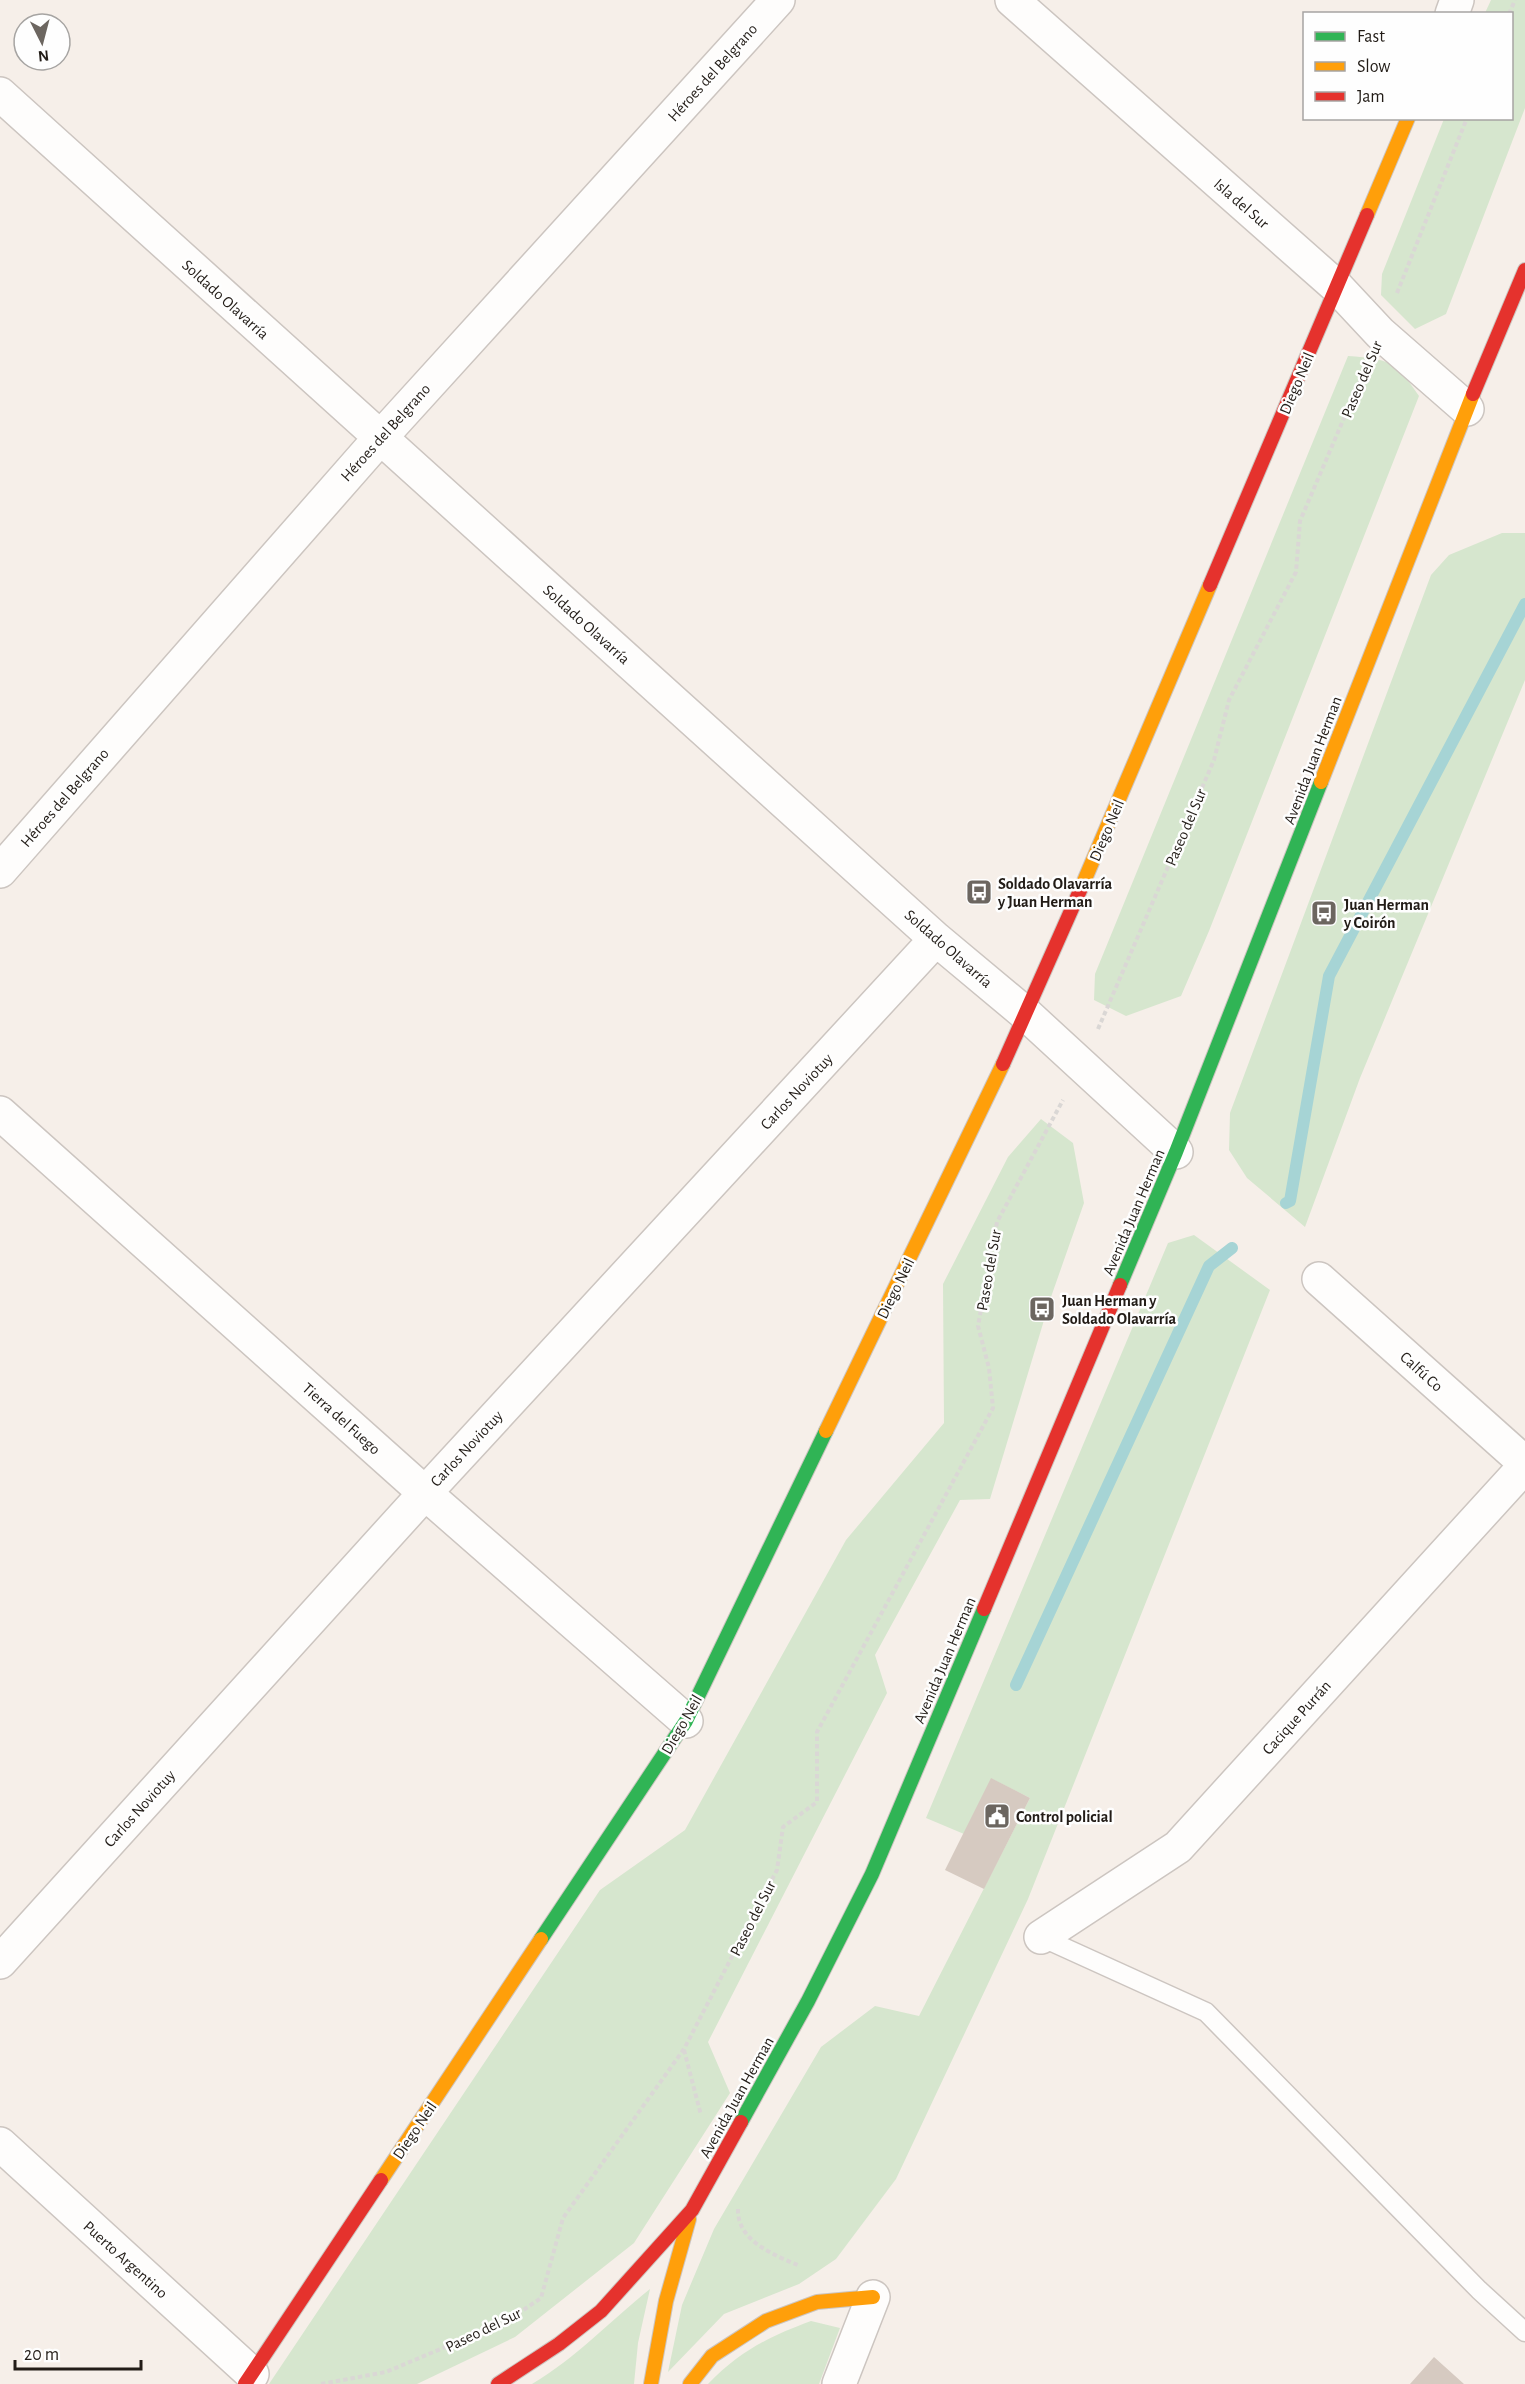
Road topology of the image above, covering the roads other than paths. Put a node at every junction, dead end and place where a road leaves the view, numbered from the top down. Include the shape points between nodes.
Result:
1 (778, 0) edge
2 (1012, 0) edge
3 (0, 94) edge
4 (1407, 120) edge
5 (1525, 270) edge
6 (1337, 287) junction
7 (1467, 409) junction
8 (380, 438) junction
9 (0, 871) edge
10 (936, 939) junction
11 (1027, 1015) junction
12 (0, 1113) edge
13 (1176, 1152) junction
14 (1319, 1279) dead end
15 (1525, 1464) edge
16 (425, 1493) junction
17 (686, 1721) junction
18 (1041, 1937) joint
19 (0, 1962) edge
20 (0, 2144) edge
21 (692, 2210) junction
22 (873, 2296) joint
23 (1525, 2332) edge
24 (248, 2379) edge
25 (498, 2384) edge
26 (651, 2384) edge
27 (690, 2384) edge
28 (839, 2384) edge

1 - 8 street, Héroes del Belgrano
2 - 6 street, Isla del Sur
3 - 8 street, Soldado Olavarría
4 - 6 main road, Diego Neil
5 - 7 main road, Avenida Juan Herman
6 - 7 street, Isla del Sur via 1380,333
6 - 11 main road, Diego Neil
7 - 13 main road, Avenida Juan Herman
8 - 9 street, Héroes del Belgrano
8 - 10 street, Soldado Olavarría
10 - 11 street, Soldado Olavarría
10 - 16 street, Carlos Noviotuy
11 - 13 street, Soldado Olavarría
11 - 17 main road, Diego Neil
12 - 16 street, Tierra del Fuego
13 - 21 main road, Avenida Juan Herman via 872,1874
14 - 15 street, Calfú Co
15 - 18 street, Cacique Purrán via 1178,1847
16 - 17 street, Tierra del Fuego
16 - 19 street, Carlos Noviotuy
17 - 24 main road, Diego Neil
18 - 23 lane via 1206,2012
20 - 24 street, Puerto Argentino
21 - 25 main road, Avenida Juan Herman via 601,2311
21 - 26 main road, Avenida Juan Herman via 666,2301
22 - 27 main road via 817,2302 766,2321 712,2356
22 - 28 street

